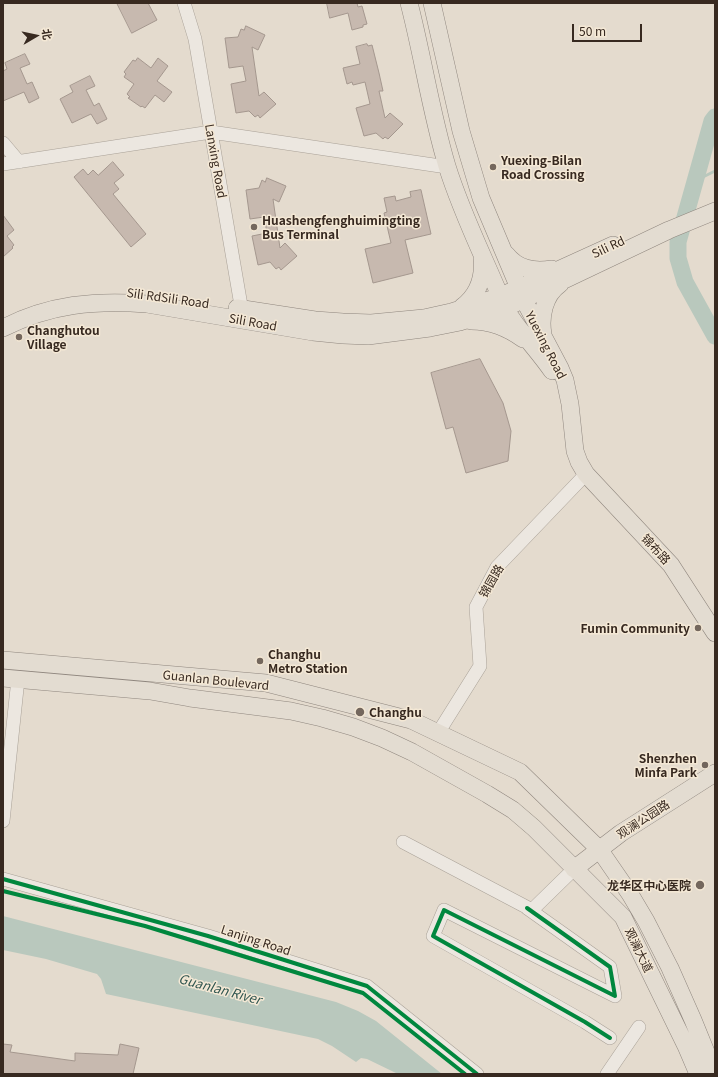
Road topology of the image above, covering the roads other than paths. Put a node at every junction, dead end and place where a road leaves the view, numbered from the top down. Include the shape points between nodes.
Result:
1 (184, 3) edge
2 (408, 3) edge
3 (432, 3) edge
4 (211, 132) junction
5 (3, 142) edge
6 (19, 162) junction
7 (3, 164) edge
8 (447, 167) junction
9 (707, 208) edge
10 (482, 252) junction
11 (504, 252) junction
12 (565, 274) junction
13 (521, 294) junction
14 (503, 302) junction
15 (243, 315) junction
16 (460, 315) junction
17 (3, 316) edge
18 (3, 328) edge
19 (539, 344) junction
20 (586, 474) junction
21 (715, 633) edge
22 (3, 660) edge
23 (11, 679) edge
24 (438, 733) junction
25 (715, 773) edge
26 (3, 821) edge
27 (403, 842) dead end
28 (599, 849) junction
29 (574, 869) junction
30 (3, 879) edge
31 (527, 908) junction
32 (639, 1027) dead end
33 (610, 1038) dead end
34 (477, 1074) edge
35 (607, 1074) edge
36 (698, 1074) edge
37 (715, 1074) edge

1 - 4 street, Lanxing Road via 195,39
2 - 8 main road, Yuexing Road
3 - 11 main road, Yuexing Road via 461,131 481,198
4 - 6 street
4 - 8 street
4 - 15 street, Lanxing Road
5 - 6 street
6 - 7 street
8 - 10 main road, Yuexing Road
9 - 12 main road, Sili Rd
10 - 14 main road, Yuexing Road
10 - 16 main road via 482,276 479,286
11 - 12 main road via 519,266 533,271
11 - 13 main road, Yuexing Road
12 - 13 main road, Sili Rd
12 - 19 main road via 550,295 543,312
13 - 14 main road, Sili Rd
13 - 19 main road, Yuexing Road
14 - 16 main road, Sili Road
14 - 19 main road, Yuexing Road via 514,323
15 - 16 main road, Sili Road via 313,332 368,336 410,331
15 - 17 main road, Sili RdSili Road via 158,296 107,292 56,298
15 - 18 main road, Sili Road via 147,304 99,302 57,307
16 - 19 main road via 509,330
19 - 20 main road, Yuexing Road via 560,368 565,380 575,451
20 - 21 main road, 锦布路 via 672,566
20 - 24 street, 锦园路 via 497,568 476,607 480,666
22 - 24 main road, Guanlan Boulevard via 266,683 411,720
23 - 26 street
23 - 29 main road, Guanlan Boulevard via 150,691 252,705 291,711 352,727 412,752 513,810
24 - 28 main road, Guanlan Boulevard via 520,772
25 - 28 main road, 观澜公园路
27 - 31 street
28 - 29 main road, 观澜公园路
28 - 37 main road, 观澜大道 via 646,921 670,968
29 - 31 street via 532,910
29 - 36 main road, 观澜大道 via 623,917
30 - 34 street, Lanjing Road via 208,936 367,986
31 - 33 street via 610,967 614,996 444,910 433,936
32 - 35 street

